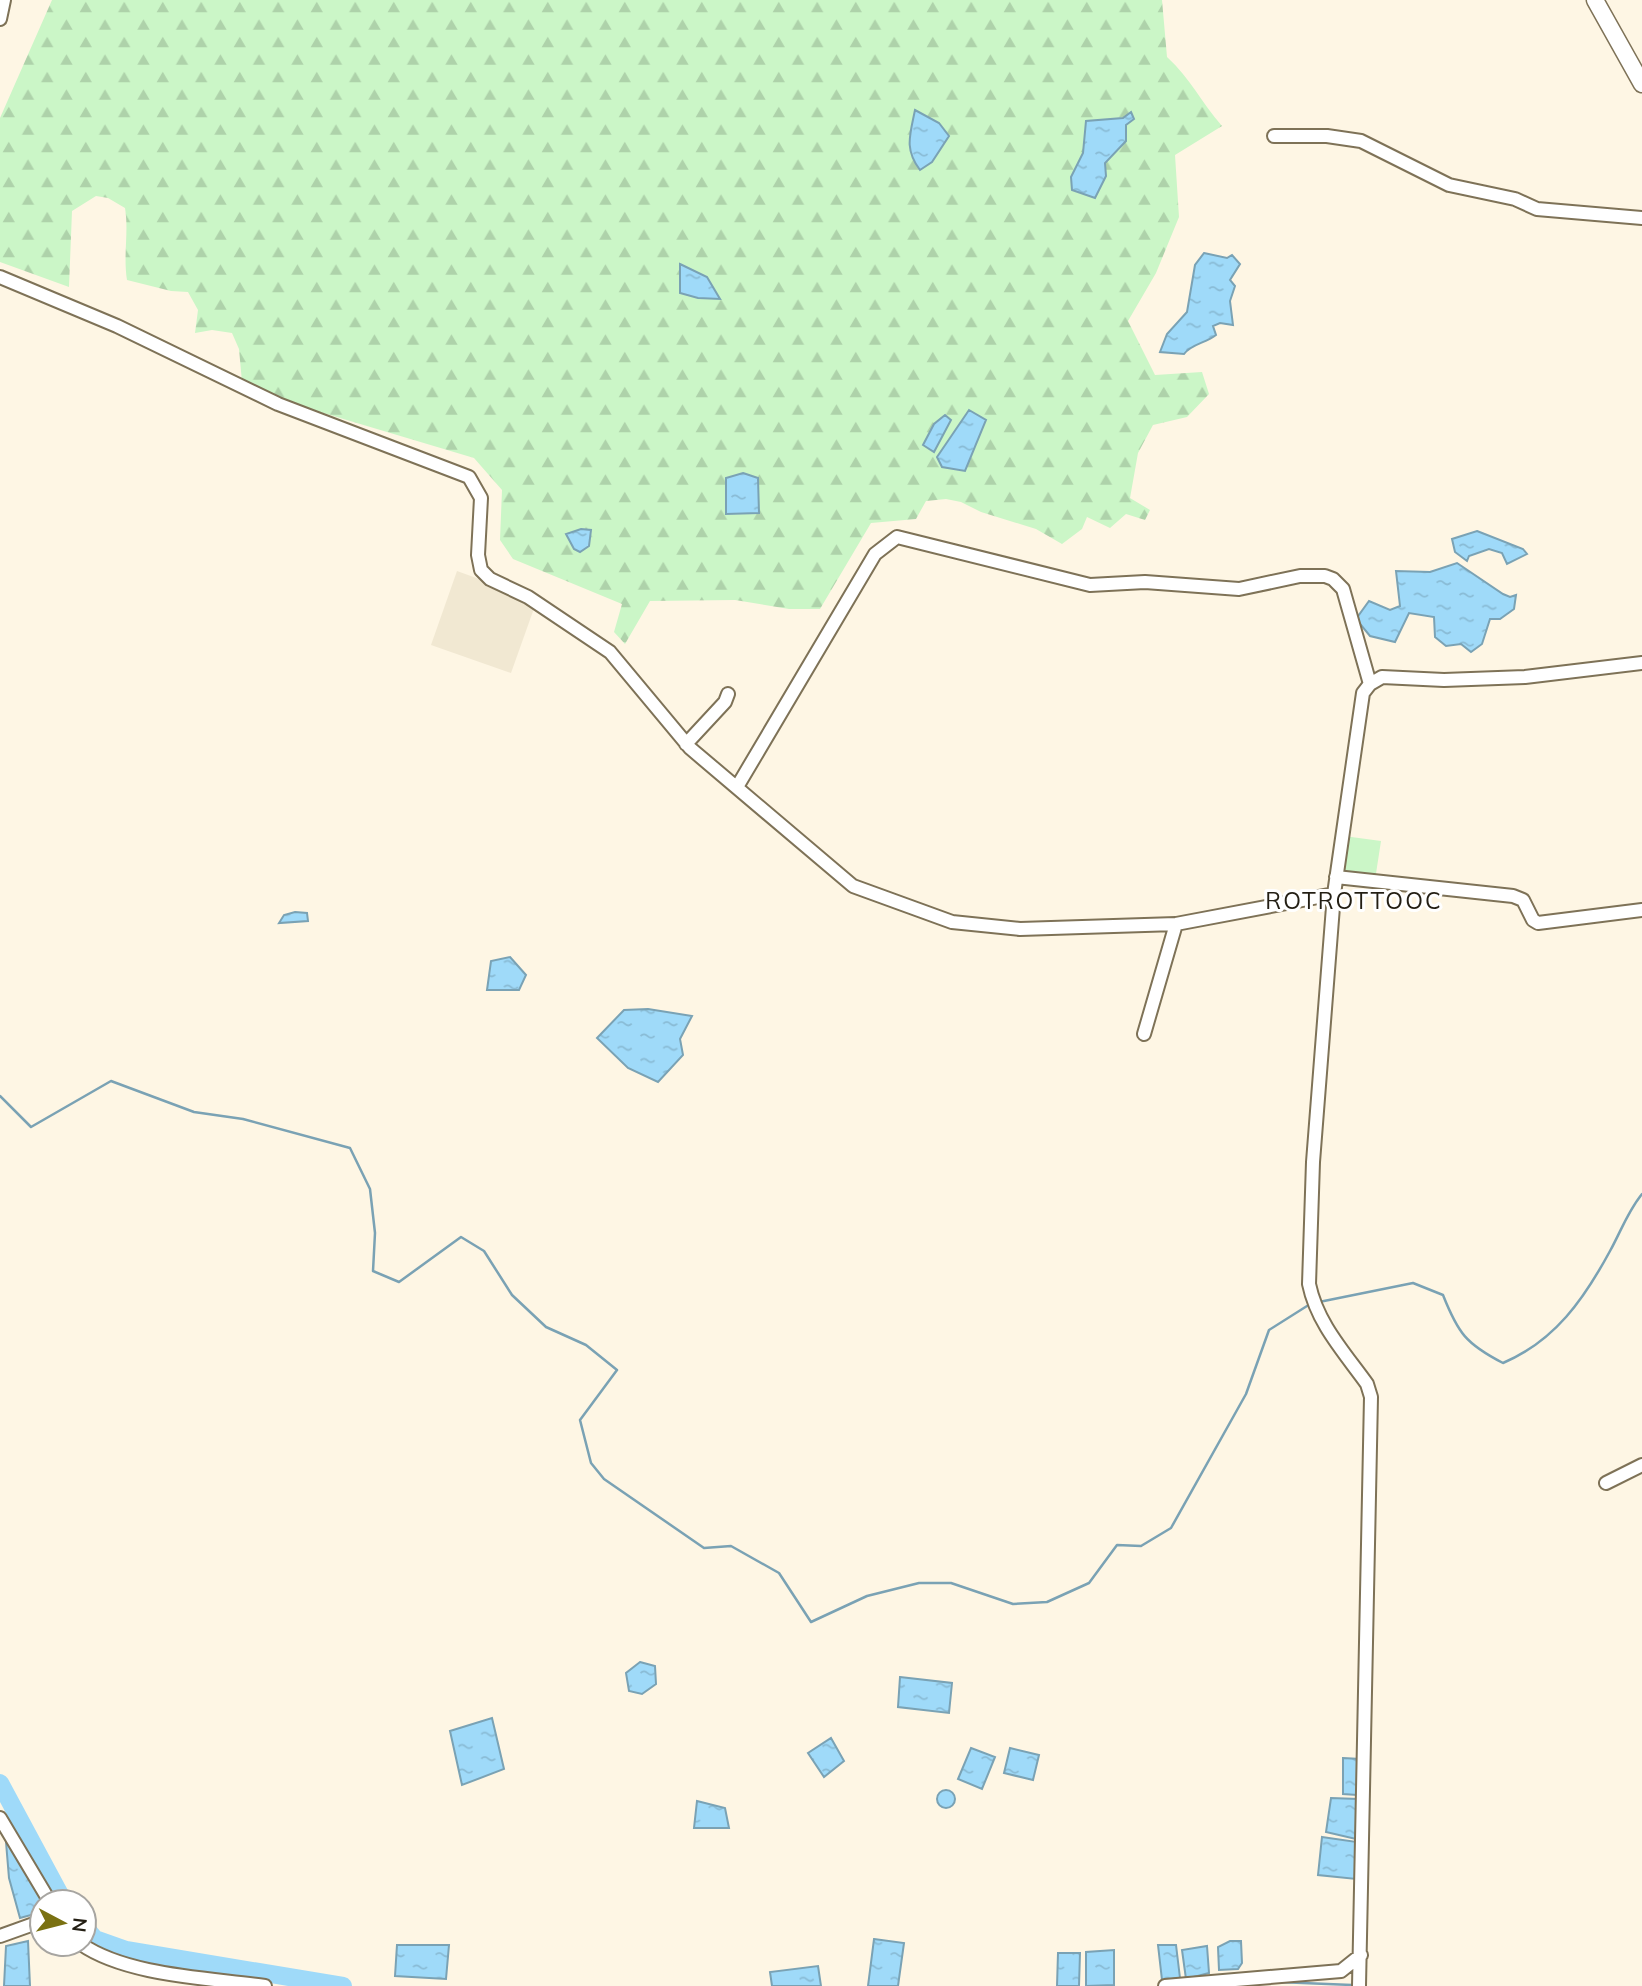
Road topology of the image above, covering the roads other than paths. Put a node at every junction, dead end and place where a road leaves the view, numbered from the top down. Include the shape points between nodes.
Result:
1 (4, 0) edge
2 (1595, 0) edge
3 (0, 19) edge
4 (1642, 84) edge
5 (1274, 136) dead end
6 (1642, 218) edge
7 (0, 277) edge
8 (1642, 663) edge
9 (1370, 684) junction
10 (727, 694) dead end
11 (686, 744) junction
12 (737, 786) junction
13 (1336, 877) junction
14 (1334, 894) junction
15 (1642, 910) edge
16 (1176, 924) junction
17 (1144, 1034) dead end
18 (1642, 1465) edge
19 (1606, 1483) dead end
20 (0, 1818) edge
21 (42, 1888) edge
22 (28, 1926) edge
23 (0, 1936) edge
24 (98, 1954) edge
25 (1360, 1955) junction
26 (265, 1986) edge
27 (1165, 1986) edge
28 (1359, 1986) edge

1 - 3 street
2 - 4 main road
5 - 6 street via 1361,141 1449,185 1515,199 1537,209
7 - 11 street via 117,326 278,404 469,478 481,498 481,570 610,652
8 - 9 street via 1525,677 1382,677
9 - 12 street via 1343,589 1325,576 1300,576 1239,589 1145,582 1090,585 897,537 875,554
9 - 13 street via 1363,693
10 - 11 street
11 - 12 street
12 - 16 street via 853,886 952,922 1020,929
13 - 14 street
13 - 15 street via 1519,898 1538,923
14 - 16 street
14 - 25 street via 1313,1162 1309,1284 1321,1320 1367,1384 1371,1397
16 - 17 street
18 - 19 street
20 - 21 street
22 - 23 street
24 - 26 street via 131,1965
25 - 27 street via 1340,1971
25 - 28 street

